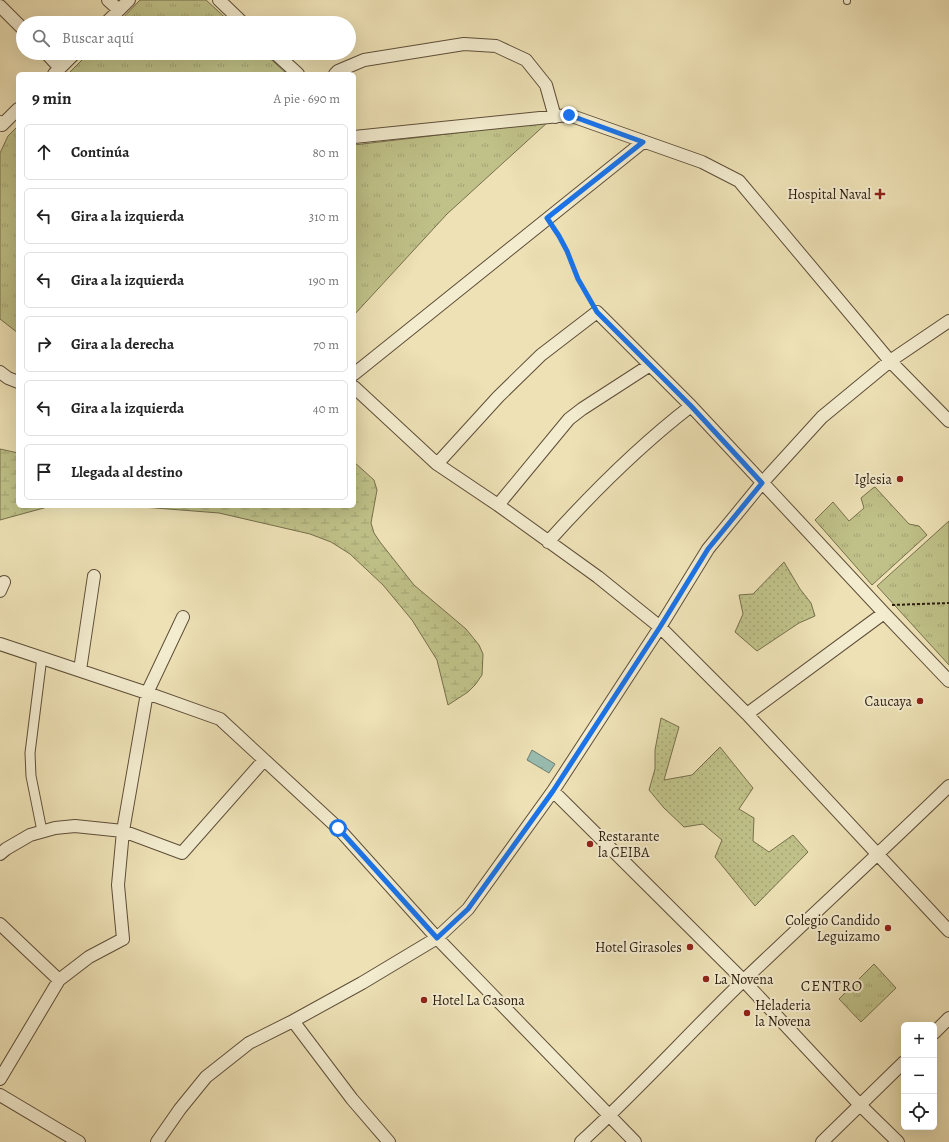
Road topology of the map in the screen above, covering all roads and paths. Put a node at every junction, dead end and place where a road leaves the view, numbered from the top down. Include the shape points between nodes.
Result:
1 (108, 0) edge
2 (129, 0) edge
3 (219, 0) edge
4 (0, 6) edge
5 (119, 10) junction
6 (113, 16) edge
7 (236, 16) edge
8 (16, 23) edge
9 (50, 60) edge
10 (68, 60) edge
11 (283, 60) edge
12 (57, 71) edge
13 (296, 72) edge
14 (337, 72) edge
15 (16, 111) edge
16 (555, 117) junction
17 (0, 122) edge
18 (359, 137) edge
19 (643, 142) junction
20 (547, 218) junction
21 (597, 312) junction
22 (949, 321) edge
23 (890, 361) junction
24 (650, 365) junction
25 (0, 372) edge
26 (356, 372) edge
27 (16, 381) edge
28 (356, 389) edge
29 (691, 406) junction
30 (949, 421) edge
31 (437, 464) junction
32 (762, 483) junction
33 (498, 505) junction
34 (548, 542) junction
35 (94, 576) dead end
36 (949, 603) edge
37 (884, 613) junction
38 (182, 617) dead end
39 (660, 627) junction
40 (0, 644) edge
41 (42, 657) junction
42 (80, 670) junction
43 (949, 681) edge
44 (148, 693) junction
45 (747, 714) junction
46 (264, 760) junction
47 (949, 786) edge
48 (553, 791) junction
49 (42, 831) junction
50 (123, 831) junction
51 (0, 854) edge
52 (878, 854) junction
53 (0, 924) edge
54 (949, 931) edge
55 (437, 938) junction
56 (60, 980) junction
57 (744, 980) junction
58 (949, 1018) edge
59 (293, 1021) junction
60 (937, 1030) edge
61 (901, 1065) edge
62 (0, 1078) edge
63 (0, 1095) edge
64 (860, 1105) junction
65 (610, 1116) junction
66 (79, 1142) edge
67 (157, 1142) edge
68 (389, 1142) edge
69 (581, 1142) edge
70 (635, 1142) edge
71 (822, 1142) edge
72 (898, 1142) edge

1 - 5 street
2 - 5 street
3 - 7 street
4 - 8 street
5 - 6 street
9 - 12 street
10 - 12 street
11 - 13 street
14 - 16 street via 364,60 464,44 496,46 526,60 546,85
15 - 17 street via 2,125
16 - 18 street
16 - 19 street via 569,115
19 - 20 street
19 - 23 street via 702,162 739,181
20 - 21 path via 567,251 578,279
20 - 26 street
21 - 24 street
21 - 31 street via 541,356 498,397
22 - 23 street
23 - 30 street
23 - 32 street via 822,417
24 - 29 street
24 - 33 street via 569,419
25 - 27 street
28 - 31 street
29 - 32 street
29 - 34 street via 646,443 584,501
31 - 33 street
32 - 37 street
32 - 39 street via 708,549
33 - 34 street
34 - 39 street via 598,577
35 - 42 street
36 - 37 path via 893,605
37 - 43 street
37 - 45 street
38 - 44 street
39 - 45 street
39 - 48 street
40 - 41 street
41 - 42 street
41 - 49 street via 30,753 30,776
42 - 44 street
44 - 46 street via 220,719
44 - 50 street
45 - 52 street
46 - 50 street via 182,853
46 - 55 street via 338,828
47 - 52 street
48 - 55 street via 468,909
48 - 57 street
49 - 50 street via 75,826
49 - 51 street via 30,835
50 - 56 street via 118,885 123,939 89,957
52 - 54 street
52 - 57 street
53 - 56 street
55 - 59 street
55 - 65 street
56 - 62 street
57 - 64 street
57 - 65 street
58 - 60 street
59 - 67 street via 248,1043 206,1076
59 - 68 street via 352,1099
61 - 64 street
63 - 66 street
64 - 71 street
64 - 72 street
65 - 69 street
65 - 70 street

